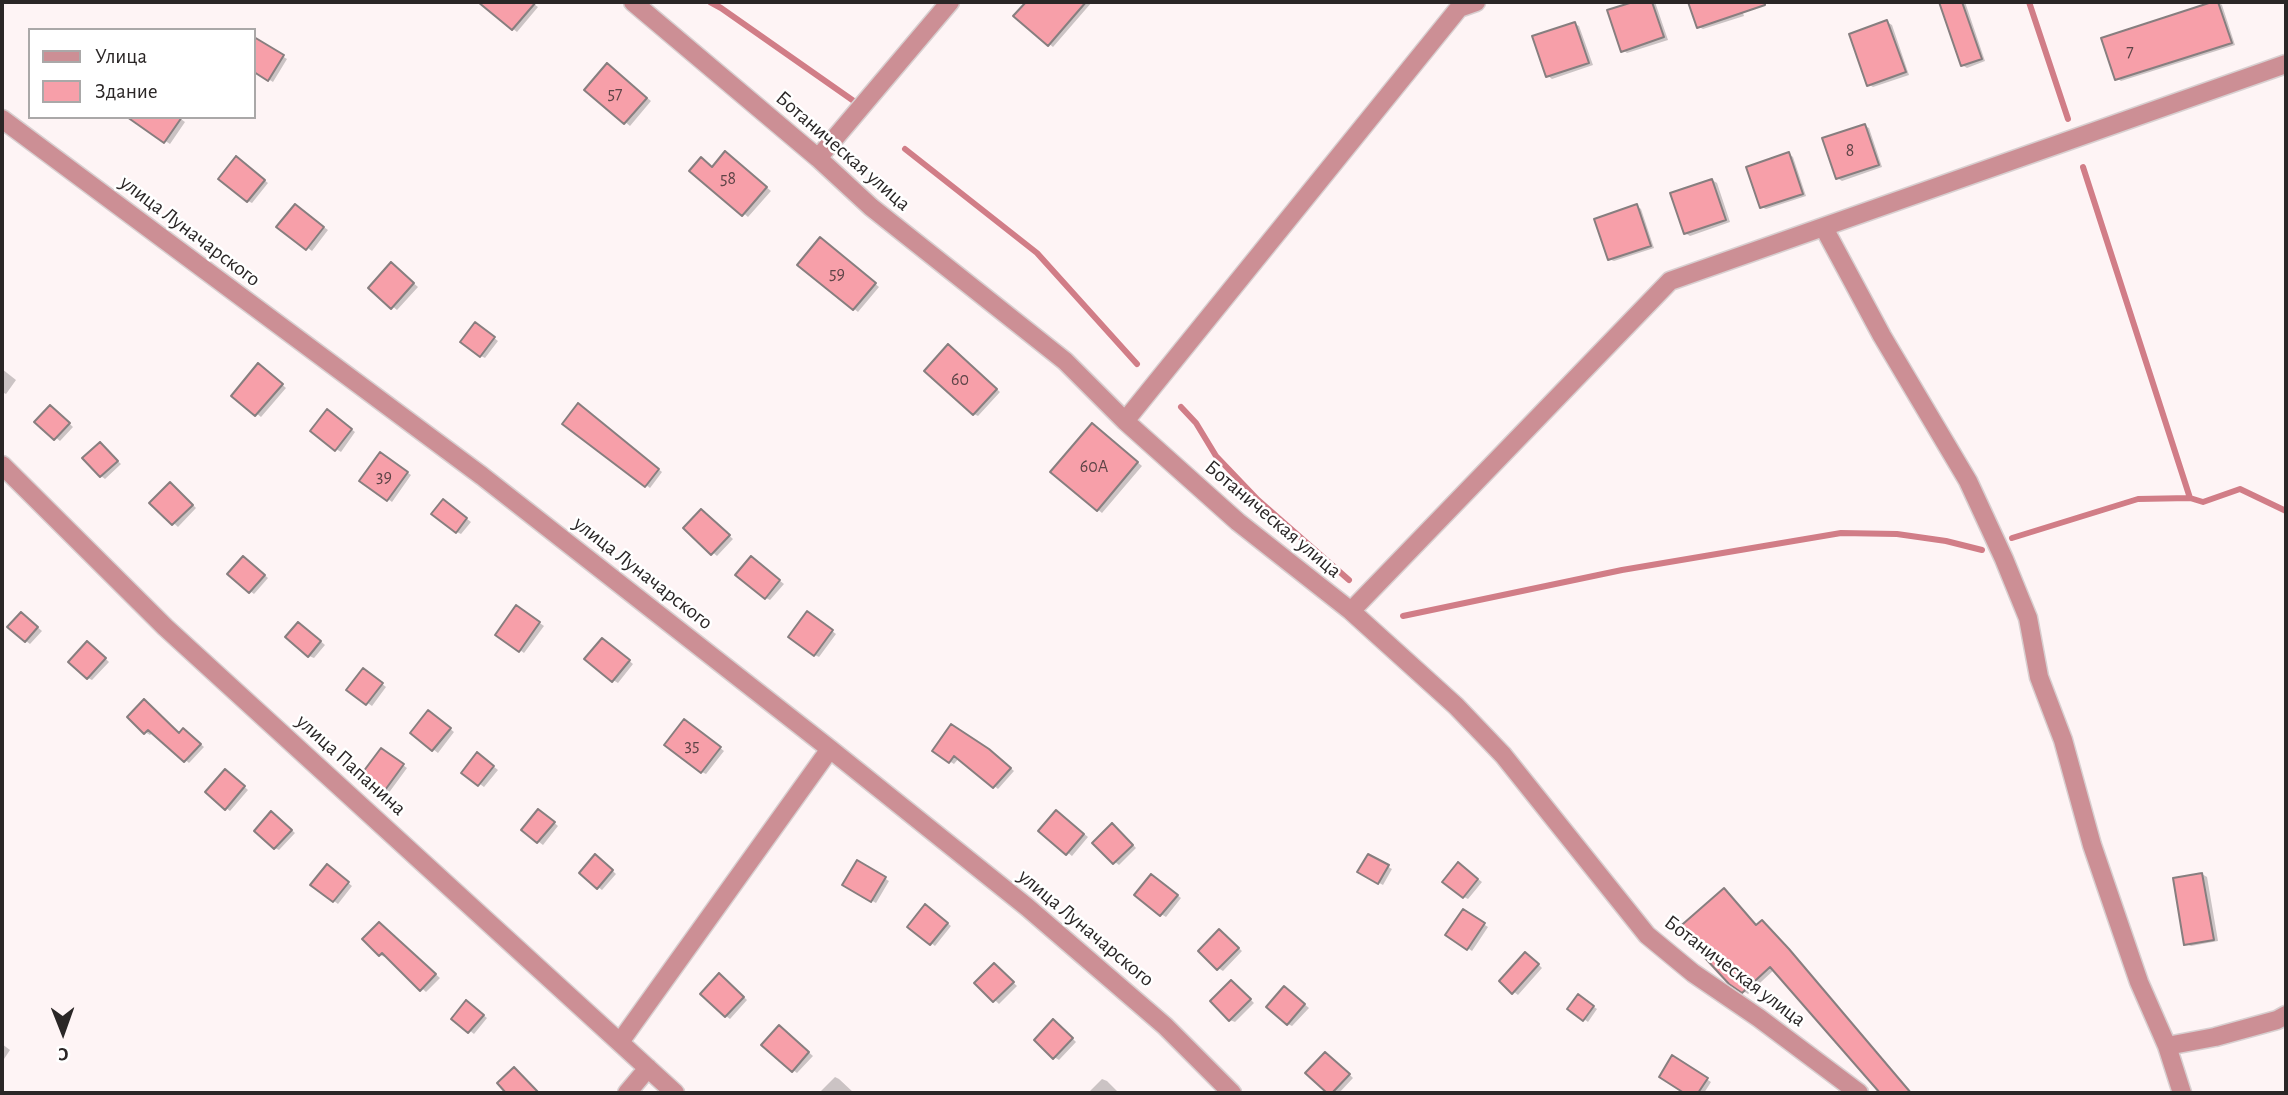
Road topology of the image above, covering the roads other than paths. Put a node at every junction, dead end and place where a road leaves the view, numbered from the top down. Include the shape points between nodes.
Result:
1 (633, 2) edge
2 (950, 2) edge
3 (1476, 2) edge
4 (1457, 5) edge
5 (2286, 64) edge
6 (2, 119) edge
7 (818, 158) junction
8 (1824, 228) junction
9 (1125, 421) junction
10 (2, 465) edge
11 (1351, 611) junction
12 (830, 749) junction
13 (2286, 1015) edge
14 (620, 1042) junction
15 (2167, 1046) junction
16 (648, 1068) junction
17 (626, 1093) edge
18 (675, 1093) edge
19 (1232, 1093) edge
20 (1859, 1093) edge
21 (2182, 1093) edge

1 - 7 street, Ботаническая улица
2 - 7 street
3 - 4 street
4 - 9 street
5 - 8 street
6 - 12 street, улица Луначарского via 482,476
7 - 9 street, Ботаническая улица via 871,207 1065,361
8 - 11 street via 1670,281
8 - 15 street via 1968,481 2004,559 2028,618 2039,677 2063,740 2092,845 2139,982
9 - 11 street, Ботаническая улица via 1238,522
10 - 14 street, улица Папанина via 165,627
11 - 20 street, Ботаническая улица via 1503,755 1647,935 1693,974
12 - 14 street
12 - 19 street, улица Луначарского via 1156,1017
13 - 15 street
14 - 16 street, улица Папанина
15 - 21 street
16 - 17 street
16 - 18 street, улица Папанина

